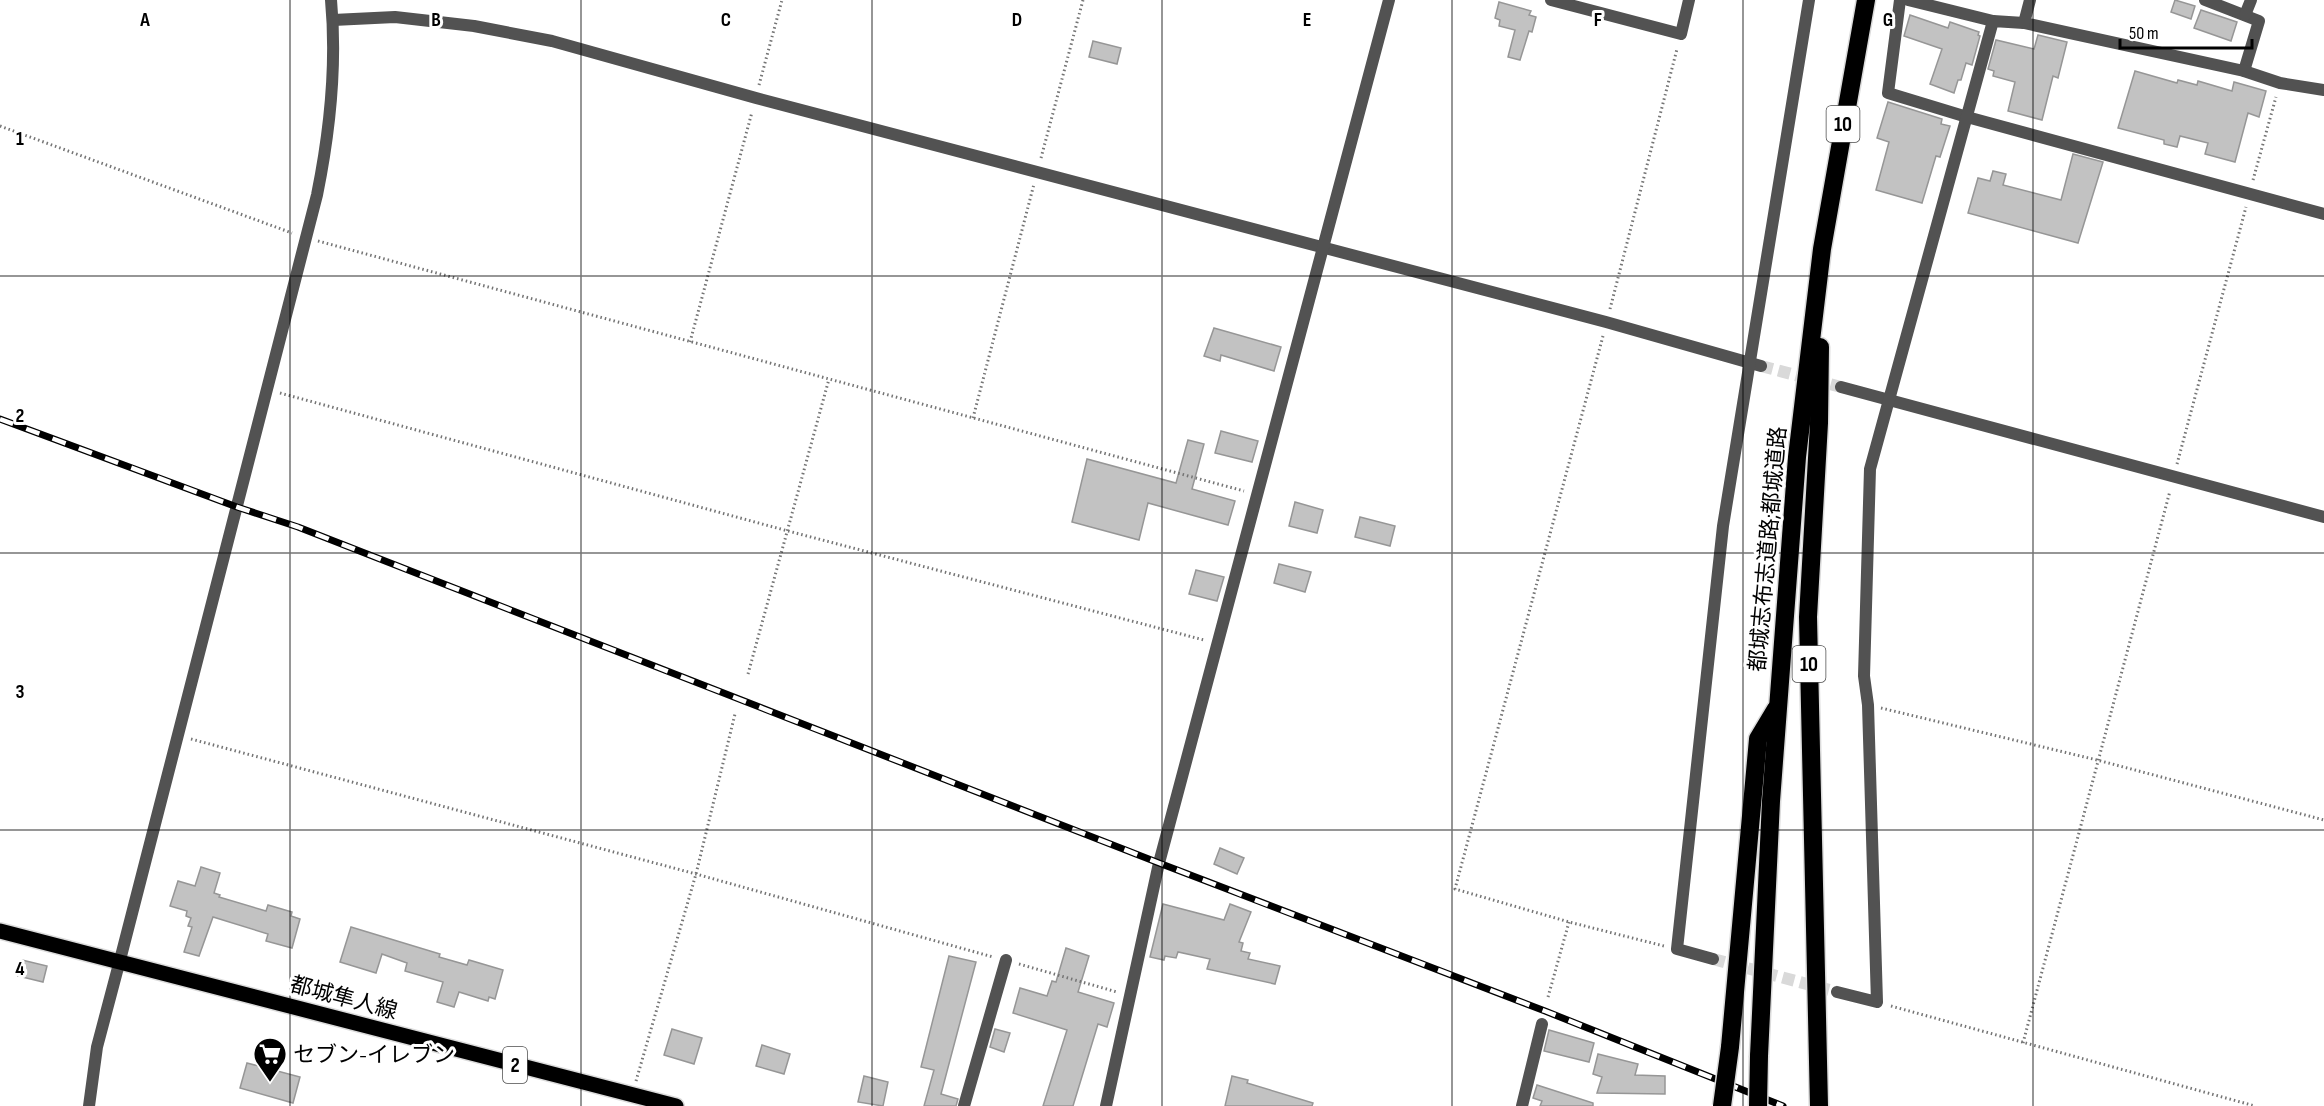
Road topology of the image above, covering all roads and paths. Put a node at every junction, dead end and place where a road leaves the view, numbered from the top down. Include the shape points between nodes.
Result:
1 (331, 0) edge
2 (782, 0) edge
3 (1083, 0) edge
4 (1389, 0) edge
5 (1551, 0) edge
6 (1689, 0) edge
7 (1809, 0) edge
8 (1866, 0) edge
9 (1900, 0) edge
10 (1908, 0) edge
11 (2030, 0) edge
12 (2205, 0) edge
13 (2251, 0) edge
14 (2245, 15) junction
15 (333, 20) junction
16 (1993, 21) junction
17 (2024, 23) junction
18 (1681, 34) junction
19 (2244, 71) junction
20 (2280, 83) junction
21 (2324, 90) edge
22 (756, 98) junction
23 (1967, 117) junction
24 (0, 126) edge
25 (1036, 173) junction
26 (2249, 193) junction
27 (2324, 213) edge
28 (307, 238) junction
29 (1323, 248) junction
30 (1822, 249) junction
31 (1606, 322) junction
32 (690, 342) junction
33 (1755, 364) junction
34 (829, 379) junction
35 (1841, 387) tunnel mouth
36 (267, 389) junction
37 (1890, 400) junction
38 (973, 418) junction
39 (2174, 477) junction
40 (1258, 495) junction
41 (2324, 517) edge
42 (788, 531) junction
43 (1218, 644) junction
44 (748, 674) dead end
45 (1779, 705) junction
46 (1868, 705) junction
47 (735, 714) dead end
48 (178, 736) junction
49 (2097, 760) junction
50 (2324, 820) edge
51 (696, 874) junction
52 (1569, 922) junction
53 (0, 931) edge
54 (1677, 949) junction
55 (1713, 959) tunnel mouth
56 (120, 960) junction
57 (1006, 960) junction
58 (1837, 992) tunnel mouth
59 (1129, 996) junction
60 (1548, 997) dead end
61 (1877, 1002) junction
62 (1542, 1024) dead end
63 (2023, 1043) junction
64 (632, 1094) junction
65 (89, 1106) edge
66 (674, 1106) edge
67 (964, 1106) edge
68 (1106, 1106) edge
69 (1521, 1106) edge
70 (1722, 1106) edge
71 (1758, 1106) edge
72 (1819, 1106) edge
73 (2255, 1106) edge

1 - 15 street
2 - 22 path
3 - 25 path
4 - 29 street
5 - 18 street
6 - 18 street
7 - 33 street
8 - 30 highway, 都城志布志道路;都城道路 / 10
9 - 23 street via 1888,93
10 - 16 street
11 - 17 street
12 - 14 street
13 - 14 street
14 - 19 street via 2259,21
15 - 22 street via 395,17 474,26 552,41
15 - 28 street via 326,149
16 - 17 street
16 - 23 street
17 - 19 street
18 - 31 path
19 - 20 street
20 - 21 street
20 - 26 path
22 - 25 street
22 - 32 path
23 - 26 street
23 - 37 street
24 - 28 path
25 - 29 street
25 - 38 path
26 - 27 street
26 - 39 path
28 - 32 path
28 - 36 street
29 - 31 street
29 - 40 street
30 - 45 highway, 都城志布志道路;都城道路 / 10 via 1797,457
30 - 72 highway, 10 via 1819,423 1808,617
31 - 33 street
31 - 52 path via 1455,889
32 - 34 path
33 - 54 street via 1723,526
34 - 38 path
34 - 42 path
35 - 37 street
36 - 42 path
36 - 48 street
37 - 39 street
37 - 46 street via 1870,469 1864,676
38 - 40 path
39 - 41 street
39 - 49 path
40 - 43 street
42 - 43 path
42 - 44 path
43 - 59 street
45 - 70 highway, 10, bridge via 1758,739
45 - 71 highway, 都城志布志道路;都城道路 / 10, bridge
46 - 49 path
46 - 61 street
47 - 51 path
48 - 51 path
48 - 56 street
49 - 50 path
49 - 63 path
51 - 57 path
51 - 64 path
52 - 54 path
52 - 60 path
53 - 56 main road, 都城隼人線 / 2
54 - 55 street
56 - 64 main road, 都城隼人線 / 2
56 - 65 street via 97,1047
57 - 59 path
57 - 67 street
58 - 61 street
59 - 68 street
61 - 63 path
62 - 69 street
63 - 73 path
64 - 66 main road, 都城隼人線 / 2

